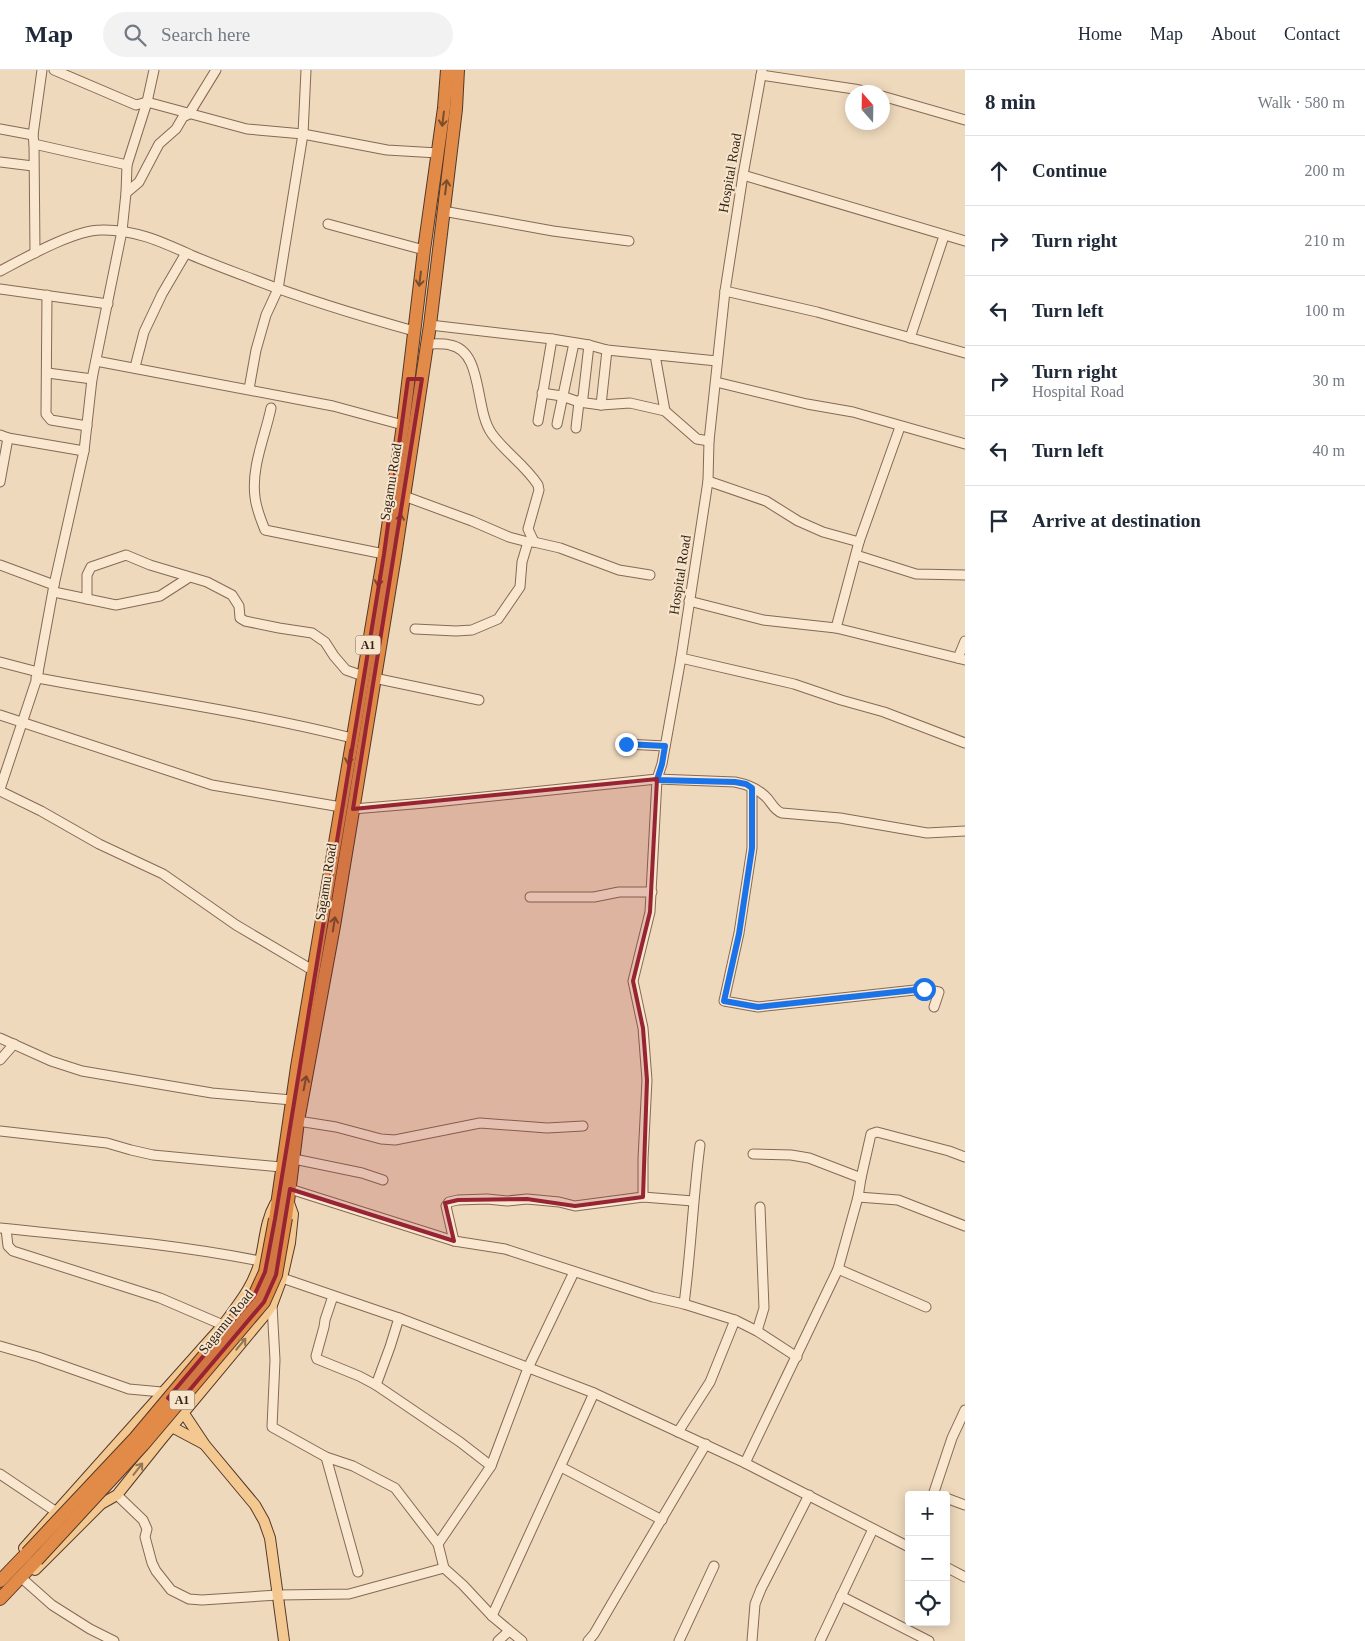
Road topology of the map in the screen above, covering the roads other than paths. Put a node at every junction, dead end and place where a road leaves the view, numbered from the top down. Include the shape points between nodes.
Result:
1 (42, 70) edge
2 (54, 70) edge
3 (154, 70) edge
4 (216, 70) edge
5 (306, 70) edge
6 (447, 70) edge
7 (458, 70) edge
8 (762, 72) edge
9 (845, 87) edge
10 (890, 98) edge
11 (147, 102) junction
12 (189, 114) junction
13 (965, 120) edge
14 (0, 129) edge
15 (303, 134) junction
16 (33, 139) junction
17 (438, 153) junction
18 (0, 162) edge
19 (127, 165) junction
20 (33, 166) junction
21 (743, 175) junction
22 (126, 192) junction
23 (443, 212) junction
24 (328, 224) dead end
25 (122, 230) junction
26 (944, 236) junction
27 (629, 241) dead end
28 (965, 242) edge
29 (424, 250) junction
30 (35, 253) junction
31 (186, 253) junction
32 (0, 271) edge
33 (0, 289) edge
34 (278, 289) junction
35 (725, 292) junction
36 (47, 294) junction
37 (108, 304) junction
38 (430, 325) junction
39 (414, 331) junction
40 (910, 338) junction
41 (552, 339) junction
42 (574, 343) junction
43 (426, 344) junction
44 (589, 345) junction
45 (607, 350) junction
46 (965, 353) edge
47 (655, 355) junction
48 (96, 361) junction
49 (717, 361) junction
50 (135, 368) junction
51 (48, 373) junction
52 (408, 378) junction
53 (92, 379) junction
54 (422, 379) junction
55 (716, 382) junction
56 (249, 389) junction
57 (542, 393) junction
58 (562, 396) junction
59 (579, 402) junction
60 (600, 405) junction
61 (271, 408) dead end
62 (665, 411) junction
63 (538, 421) dead end
64 (557, 424) dead end
65 (403, 425) junction
66 (87, 426) junction
67 (900, 427) junction
68 (576, 428) dead end
69 (4, 436) edge
70 (709, 441) junction
71 (965, 444) edge
72 (84, 451) junction
73 (708, 481) junction
74 (0, 482) edge
75 (404, 496) junction
76 (528, 529) junction
77 (509, 537) junction
78 (531, 542) junction
79 (859, 542) junction
80 (384, 554) junction
81 (856, 555) junction
82 (0, 564) edge
83 (965, 574) edge
84 (650, 575) dead end
85 (188, 578) junction
86 (54, 588) junction
87 (87, 599) junction
88 (689, 601) junction
89 (836, 628) junction
90 (415, 629) dead end
91 (965, 641) edge
92 (681, 658) junction
93 (961, 659) edge
94 (0, 662) edge
95 (37, 675) junction
96 (368, 677) junction
97 (479, 700) dead end
98 (0, 715) edge
99 (21, 723) junction
100 (352, 738) junction
101 (965, 743) edge
102 (626, 744) dead end
103 (665, 746) junction
104 (657, 780) junction
105 (752, 788) junction
106 (0, 790) edge
107 (347, 808) junction
108 (965, 831) edge
109 (652, 892) junction
110 (530, 897) dead end
111 (314, 971) junction
112 (934, 1007) dead end
113 (0, 1038) edge
114 (14, 1044) junction
115 (0, 1060) edge
116 (292, 1100) junction
117 (298, 1121) junction
118 (582, 1126) dead end
119 (0, 1130) edge
120 (700, 1145) dead end
121 (753, 1154) dead end
122 (965, 1157) edge
123 (294, 1159) junction
124 (281, 1167) junction
125 (860, 1178) junction
126 (383, 1180) dead end
127 (285, 1197) junction
128 (644, 1197) junction
129 (858, 1197) junction
130 (693, 1201) junction
131 (760, 1207) dead end
132 (965, 1226) edge
133 (3, 1229) edge
134 (454, 1240) junction
135 (260, 1261) junction
136 (838, 1269) junction
137 (574, 1272) junction
138 (282, 1278) junction
139 (333, 1296) junction
140 (684, 1304) junction
141 (272, 1305) junction
142 (926, 1307) dead end
143 (398, 1318) junction
144 (735, 1320) junction
145 (223, 1324) junction
146 (757, 1331) junction
147 (0, 1346) edge
148 (797, 1357) junction
149 (528, 1368) junction
150 (376, 1385) junction
151 (141, 1390) junction
152 (162, 1392) junction
153 (594, 1392) junction
154 (151, 1405) junction
155 (965, 1410) edge
156 (185, 1412) junction
157 (172, 1427) junction
158 (678, 1432) junction
159 (706, 1444) junction
160 (205, 1445) junction
161 (326, 1457) junction
162 (745, 1463) junction
163 (491, 1466) junction
164 (561, 1467) junction
165 (0, 1474) edge
166 (935, 1491) edge
167 (117, 1495) junction
168 (810, 1495) junction
169 (950, 1499) edge
170 (965, 1505) edge
171 (55, 1512) junction
172 (662, 1520) junction
173 (873, 1529) junction
174 (438, 1544) junction
175 (905, 1545) edge
176 (714, 1566) dead end
177 (444, 1568) junction
178 (950, 1568) edge
179 (358, 1572) dead end
180 (965, 1577) edge
181 (12, 1580) edge
182 (278, 1595) junction
183 (841, 1596) junction
184 (0, 1599) edge
185 (492, 1616) junction
186 (509, 1631) junction
187 (101, 1638) edge
188 (917, 1639) edge
189 (114, 1641) edge
190 (284, 1641) edge
191 (498, 1641) edge
192 (522, 1641) edge
193 (588, 1641) edge
194 (679, 1641) edge
195 (752, 1641) edge
196 (820, 1641) edge
197 (929, 1641) edge

1 - 16 street
2 - 11 street via 136,105
3 - 11 street
4 - 12 street
5 - 15 street
6 -> 17 highway, Sagamu Road / A1
23 -> 7 highway, Sagamu Road / A1
8 - 9 street
8 - 21 street, Hospital Road
10 - 13 street
11 - 12 street
11 - 19 street
12 - 15 street via 247,129
12 - 22 street via 160,144 139,182
14 - 16 street
15 - 17 street via 387,150
15 - 34 street
16 - 19 street
16 - 20 street
17 - 29 highway, Sagamu Road / A1
18 - 20 street
19 - 22 street
20 - 30 street
21 - 26 street
21 - 35 street, Hospital Road
22 - 25 street
23 - 27 street
23 - 38 highway, Sagamu Road / A1
24 - 29 street
25 - 30 street via 85,232
25 - 31 street via 148,236
25 - 37 street
26 - 28 street
26 - 40 street
29 -> 39 highway, Sagamu Road / A1
30 - 32 street
31 - 34 street
31 - 50 street via 144,332
33 - 36 street
34 - 39 street
34 - 56 street via 266,315
35 - 40 street via 817,312
35 - 49 street, Hospital Road
36 - 37 street
36 - 51 street
37 - 48 street
38 - 41 street
38 - 43 highway, Sagamu Road / A1
39 - 52 highway, Sagamu Road / A1
40 - 46 street
41 - 42 street
41 - 57 street
42 - 44 street
42 - 58 street
43 - 54 highway, Sagamu Road / A1
43 - 76 street via 449,344 469,357 483,418 491,433 540,490
44 - 45 street
44 - 59 street via 583,397
45 - 47 street
45 - 60 street
47 - 49 street
47 - 62 street
48 - 50 street
48 - 53 street
49 - 55 street, Hospital Road
50 - 56 street
51 - 53 street
51 - 66 street via 47,418
52 - 54 highway
52 - 65 highway, Sagamu Road / A1
53 - 66 street
54 - 75 highway, Sagamu Road / A1
55 - 67 street via 853,412
55 - 70 street, Hospital Road
56 - 65 street via 334,406
57 - 58 street
57 - 63 street
58 - 59 street
58 - 64 street
59 - 60 street
59 - 68 street
60 - 62 street via 630,403
61 - 80 street via 254,483 265,530
62 - 70 street via 697,438
65 - 80 highway, Sagamu Road / A1
66 - 72 street
67 - 71 street
67 - 79 street
69 - 72 street
69 - 74 street
70 - 73 street, Hospital Road
72 - 86 street
73 - 79 street via 766,501 823,532
73 - 88 street, Hospital Road
75 - 77 street
96 -> 75 highway, Sagamu Road / A1
76 - 77 street
76 - 78 street
77 - 78 street
78 - 84 street via 560,548 619,570
78 - 90 street via 522,562 520,587 498,619 472,630
79 - 81 street
80 -> 96 highway, Sagamu Road / A1
81 - 83 street via 916,574
81 - 89 street
82 - 86 street
85 - 87 street via 160,596 143,600 116,605
85 - 87 street via 126,555 92,567 87,575
85 - 96 street via 207,582 232,595 239,606 240,618 245,621 312,633 326,642 346,670
86 - 87 street
86 - 95 street
88 - 89 street via 763,620
88 - 92 street, Hospital Road
89 - 93 street
91 - 93 street
92 - 101 street via 794,684 884,712
92 - 103 street, Hospital Road
94 - 95 street
95 - 99 street
95 - 100 street
96 - 97 street
96 - 100 highway, Sagamu Road / A1
96 - 107 highway, Sagamu Road / A1
98 - 99 street
99 - 106 street
99 - 107 street via 212,785
100 -> 107 highway, Sagamu Road / A1
102 - 103 street
103 - 104 street, Hospital Road
104 - 105 street via 735,782
104 - 107 street
104 - 109 street, Hospital Road
105 - 108 street via 782,813 840,818 927,833
105 - 112 street via 752,848 739,934 724,1001 758,1007 924,989 939,992
106 - 111 street via 99,844 163,874 236,925
107 - 111 highway, Sagamu Road / A1
117 -> 107 highway, Sagamu Road / A1 via 326,969
109 - 110 street via 619,892 594,897
109 - 128 street, Hospital Road via 633,981 643,1028 647,1080
111 - 116 highway, Sagamu Road / A1
113 - 114 street
114 - 115 street
114 - 116 street via 82,1071 212,1093
116 - 124 highway, Sagamu Road / A1
117 - 118 street via 395,1140 480,1122 547,1128
117 - 123 highway, Sagamu Road / A1
119 - 124 street via 107,1143 153,1155
120 - 130 street
121 - 125 street via 809,1158
122 - 125 street via 877,1132 871,1134
123 - 126 street
123 - 127 highway, Sagamu Road / A1
124 - 127 highway, Sagamu Road / A1
125 - 129 street
127 - 134 street
127 - 135 main road via 269,1214
127 - 138 main road via 293,1214
127 - 181 highway, Sagamu Road / A1, bridge via 265,1272 254,1296
128 - 130 street
128 - 134 street via 575,1206 527,1199 449,1202 446,1206
129 - 132 street via 898,1200
129 - 136 street
130 - 140 street
131 - 146 street via 764,1308
133 - 135 street via 189,1248
133 - 145 street via 13,1251 160,1298
134 - 137 street via 505,1249
135 - 145 main road via 247,1294
136 - 142 street
136 - 148 street
137 - 140 street
137 - 149 street
138 - 139 street
138 - 141 main road
139 - 143 street
139 - 150 street via 317,1359
140 - 144 street
156 -> 141 main road
141 - 161 street via 272,1427
143 - 149 street
143 - 150 street
144 - 146 street
144 - 158 street via 710,1382
145 - 152 main road
146 - 148 street
147 - 151 street via 38,1356 129,1389
148 - 162 street
149 - 153 street
149 - 163 street
150 - 163 street
151 - 152 street
151 - 154 street
152 - 154 main road
152 - 156 main road
153 - 158 street
153 - 164 street
154 - 157 main road
154 - 171 main road
155 - 166 street
156 - 157 main road
156 - 160 main road
157 - 160 main road
167 -> 157 main road
158 - 159 street
159 - 162 street
159 - 172 street
160 - 182 main road via 255,1505 264,1521 270,1538
161 - 174 street via 354,1466 395,1488
161 - 179 street
162 - 168 street
163 - 174 street
164 - 172 street
164 - 185 street
165 - 171 street
167 - 181 main road via 101,1504
167 - 182 street via 143,1520 152,1563 171,1590 189,1599 202,1600
168 - 173 street
168 - 195 street via 755,1604
169 - 170 street
171 - 181 main road via 13,1560
172 - 193 street
173 - 175 street
173 - 183 street
174 - 177 street
176 - 194 street
177 - 182 street via 349,1594
177 - 185 street
178 - 180 street
181 - 184 highway, Sagamu Road / A1
181 - 187 street
182 - 190 main road
183 - 188 street
183 - 196 street
185 - 186 street
186 - 191 street
186 - 192 street
187 - 189 street
188 - 197 street

